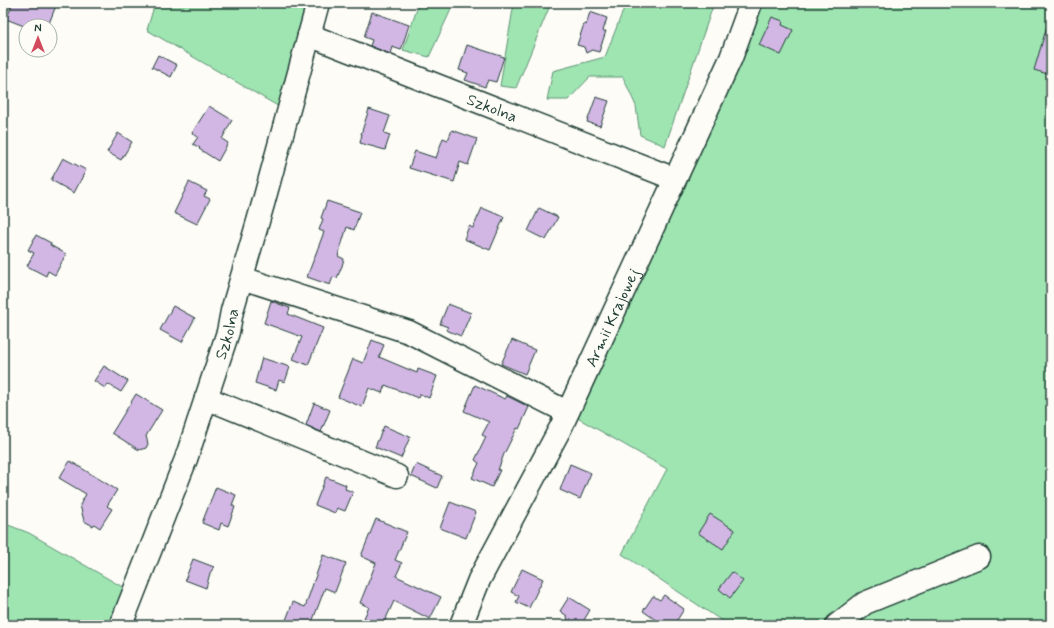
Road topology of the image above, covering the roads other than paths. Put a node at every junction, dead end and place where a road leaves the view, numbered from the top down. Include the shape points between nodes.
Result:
1 (318, 3) edge
2 (751, 3) edge
3 (309, 35) junction
4 (675, 179) junction
5 (242, 278) junction
6 (206, 398) junction
7 (567, 412) junction
8 (397, 476) dead end
9 (979, 557) dead end
10 (121, 625) edge
11 (461, 625) edge
12 (837, 625) edge

1 - 3 street, Szkolna
2 - 4 street, Armii Krajowej via 731,58
3 - 4 street, Szkolna
3 - 5 street, Szkolna
4 - 7 street, Armii Krajowej
5 - 6 street, Szkolna via 228,332
5 - 7 street via 409,332
6 - 8 street
6 - 10 street, Szkolna via 186,460
7 - 11 street, Armii Krajowej via 479,580
9 - 12 street via 865,603

